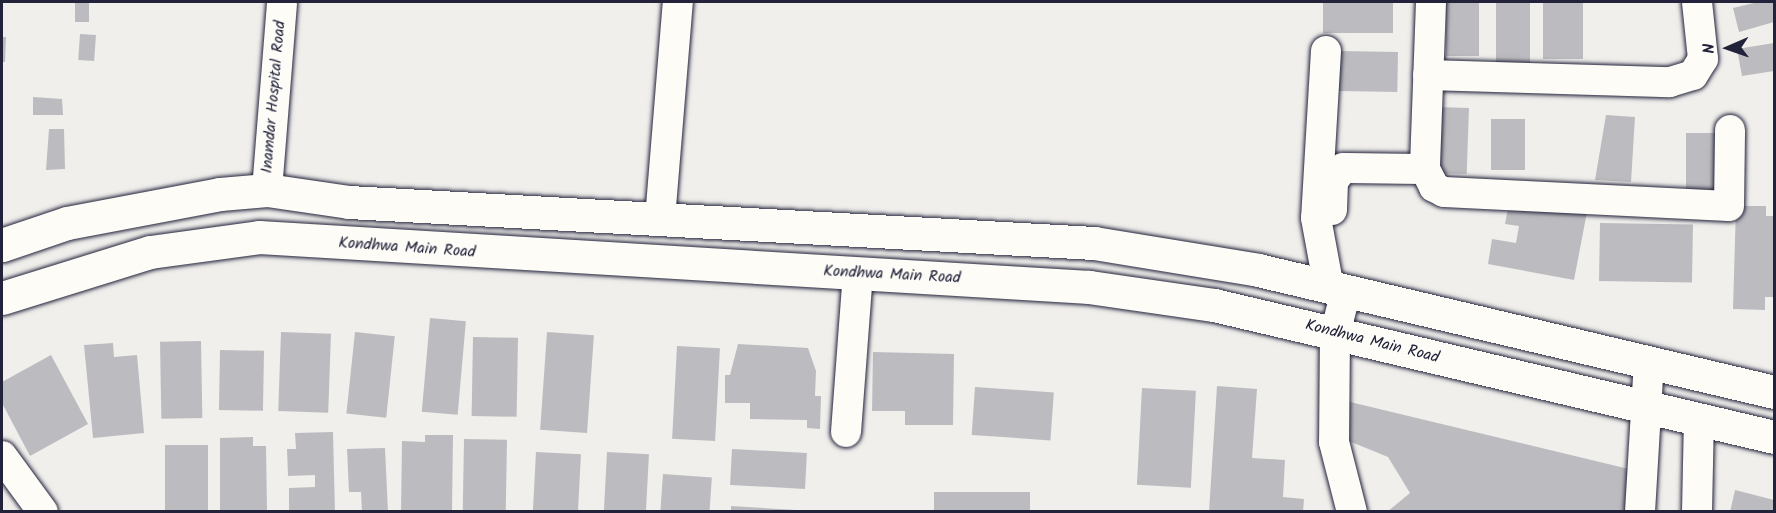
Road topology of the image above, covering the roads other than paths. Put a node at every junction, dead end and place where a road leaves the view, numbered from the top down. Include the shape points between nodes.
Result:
1 (678, 2) edge
2 (1431, 2) edge
3 (1697, 2) edge
4 (282, 4) dead end
5 (1326, 51) dead end
6 (1428, 75) junction
7 (1730, 130) dead end
8 (1425, 169) junction
9 (267, 190) junction
10 (299, 195) junction
11 (660, 219) junction
12 (297, 240) junction
13 (2, 245) edge
14 (858, 273) junction
15 (1337, 290) junction
16 (2, 297) edge
17 (1335, 334) junction
18 (1648, 362) junction
19 (1774, 392) edge
20 (1644, 406) junction
21 (1699, 419) junction
22 (846, 432) dead end
23 (1774, 437) edge
24 (2, 456) edge
25 (43, 512) edge
26 (1352, 512) edge
27 (1640, 512) edge
28 (1697, 512) edge

1 - 11 street
2 - 6 street
3 - 6 street via 1703,59 1693,75 1670,82
4 - 9 street, Inamdar Hospital Road
5 - 15 street via 1316,218
6 - 8 street
7 - 8 street via 1729,206 1444,192 1434,187
8 - 15 street via 1343,168 1333,181
9 - 10 main road
9 - 13 main road via 220,194 67,224
10 - 11 main road
10 - 12 main road
11 - 15 main road via 1094,243 1222,262
12 - 14 main road, Kondhwa Main Road
12 - 16 main road, Kondhwa Main Road via 259,237 150,252
14 - 17 main road, Kondhwa Main Road via 1089,287 1214,305
14 - 22 street
15 - 17 street
15 - 18 main road
17 - 20 main road, Kondhwa Main Road
17 - 26 street via 1334,442
18 - 19 main road
18 - 20 street
20 - 21 main road, Kondhwa Main Road
20 - 27 street
21 - 23 main road, Kondhwa Main Road
21 - 28 street
24 - 25 street

